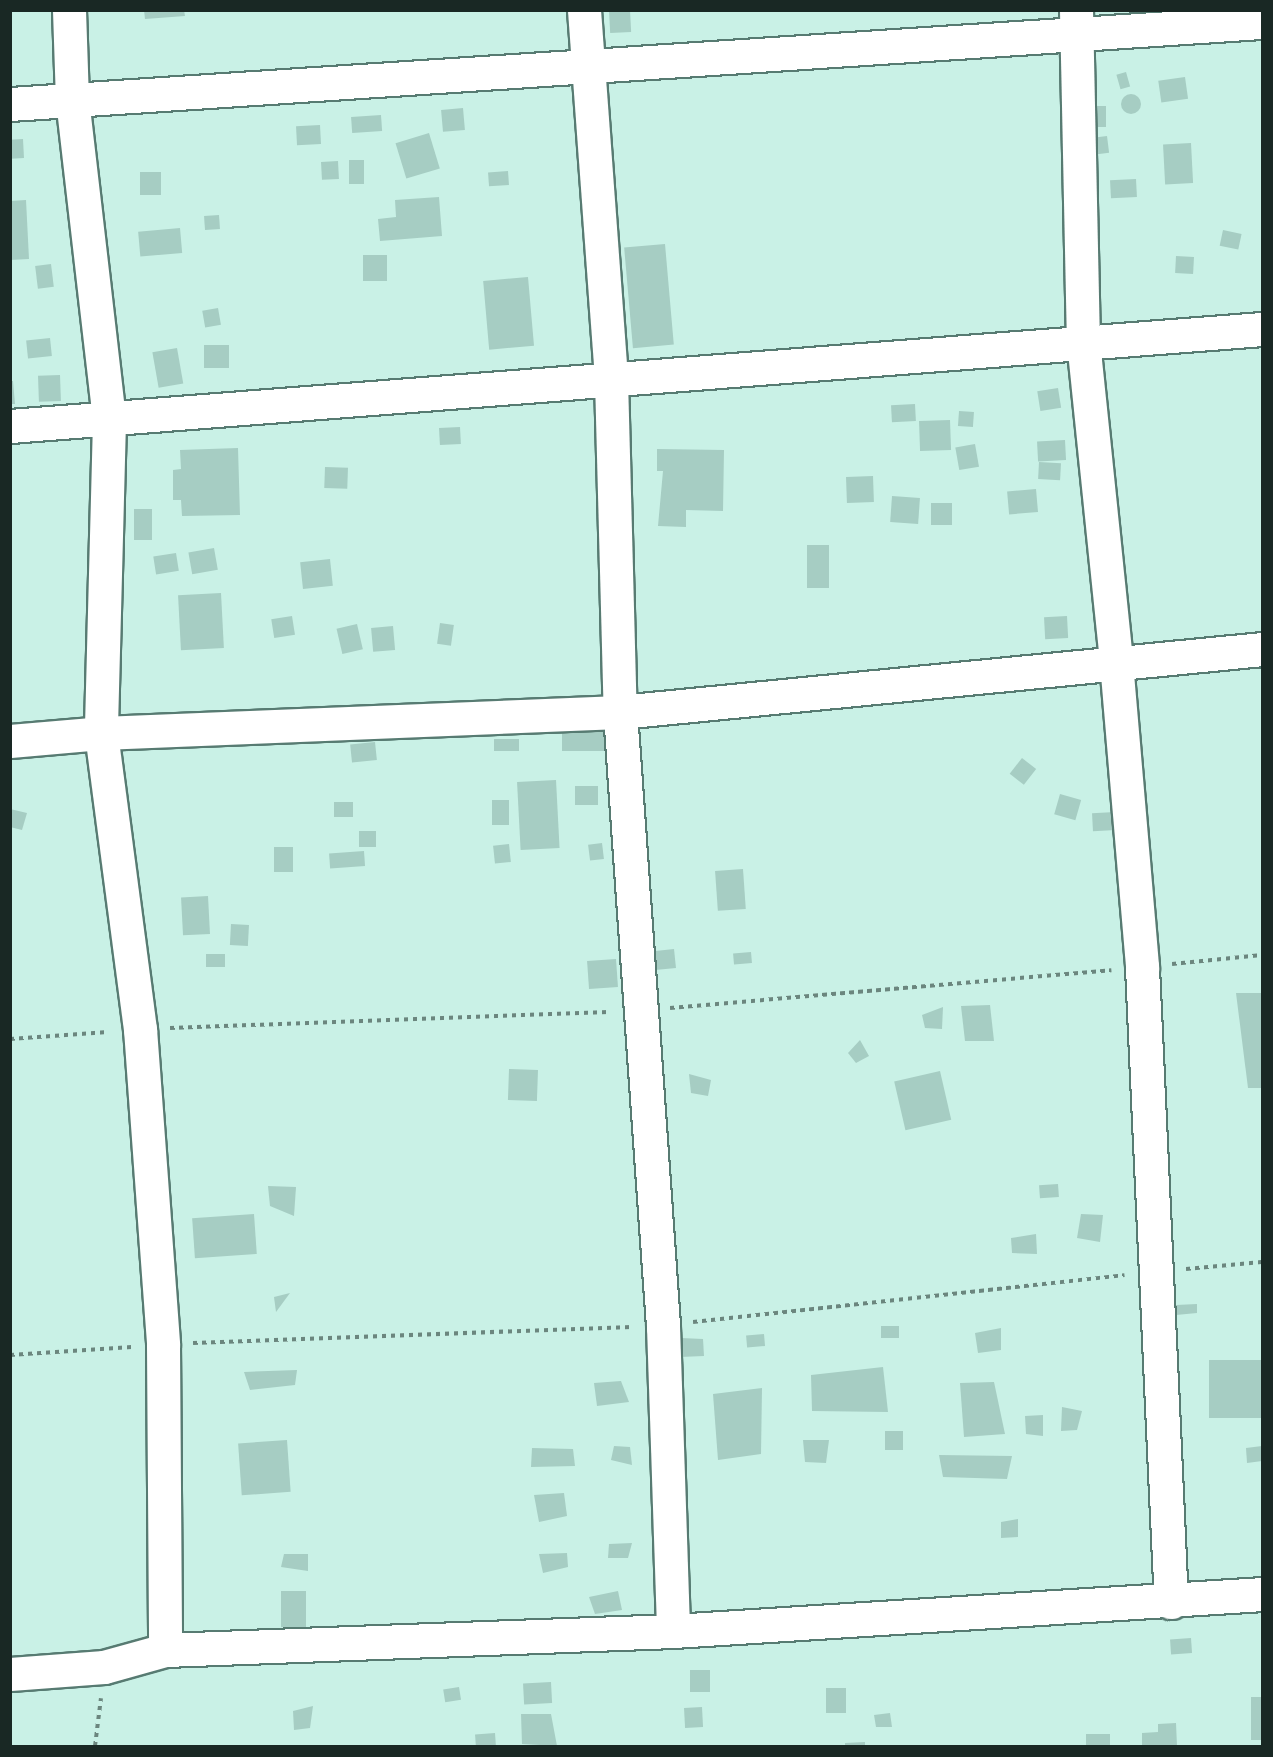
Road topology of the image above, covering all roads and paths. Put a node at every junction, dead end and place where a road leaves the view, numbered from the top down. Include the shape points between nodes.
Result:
1 (69, 10) edge
2 (584, 10) edge
3 (1076, 22) edge
4 (1263, 22) edge
5 (586, 64) junction
6 (72, 99) junction
7 (10, 104) edge
8 (1263, 329) edge
9 (1083, 341) junction
10 (611, 379) junction
11 (108, 421) junction
12 (10, 426) edge
13 (1263, 649) edge
14 (1116, 662) junction
15 (620, 712) junction
16 (101, 733) junction
17 (10, 741) edge
18 (1263, 1594) edge
19 (1171, 1602) junction
20 (673, 1630) junction
21 (165, 1650) junction
22 (104, 1667) junction
23 (10, 1674) edge
24 (95, 1746) edge

1 - 6 street
2 - 5 street
3 - 4 street
3 - 5 street
3 - 9 street
5 - 6 street
5 - 10 street
6 - 7 street
6 - 11 street
8 - 9 street
9 - 10 street
9 - 14 street
10 - 11 street
10 - 15 street
11 - 12 street
11 - 16 street
13 - 14 street
14 - 15 street
14 - 19 street via 1142,967
15 - 16 street
15 - 20 street via 663,1326
16 - 17 street
16 - 21 street via 140,1029 162,1333
18 - 19 street
19 - 20 street
20 - 21 street
21 - 22 street
22 - 23 street
22 - 24 path

